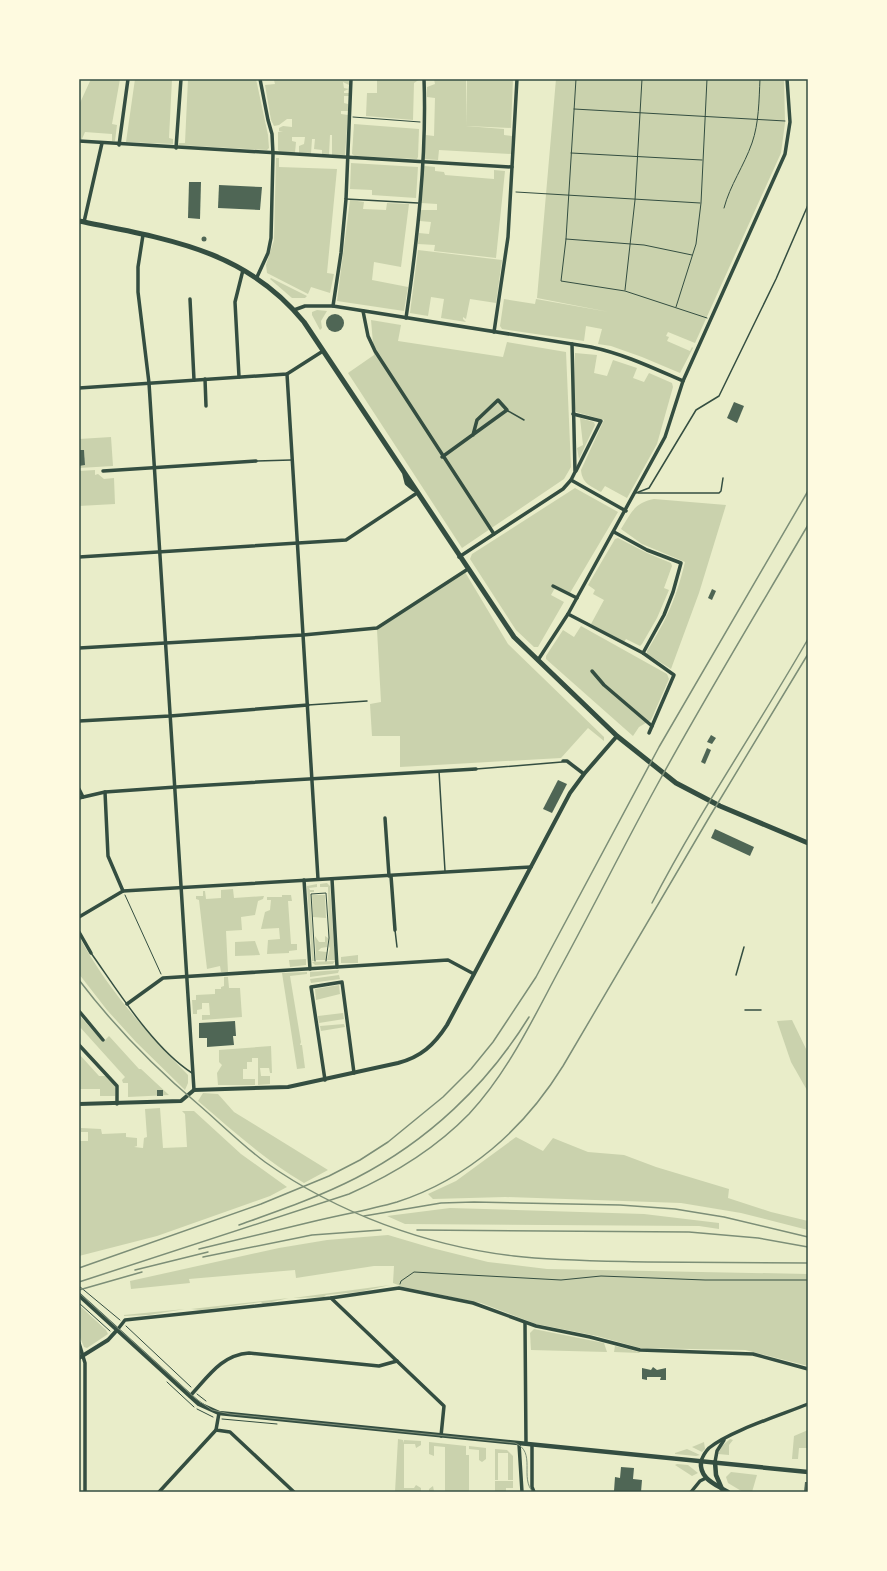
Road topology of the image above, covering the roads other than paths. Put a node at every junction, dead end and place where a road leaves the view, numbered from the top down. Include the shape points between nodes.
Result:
1 (128, 79) edge
2 (181, 79) edge
3 (260, 79) edge
4 (351, 79) edge
5 (424, 79) edge
6 (517, 79) edge
7 (787, 79) edge
8 (79, 141) edge
9 (102, 143) junction
10 (119, 145) junction
11 (176, 148) junction
12 (273, 154) junction
13 (349, 158) junction
14 (421, 162) junction
15 (512, 167) junction
16 (346, 199) junction
17 (419, 203) junction
18 (808, 205) edge
19 (81, 222) edge
20 (144, 235) junction
21 (243, 268) junction
22 (257, 277) junction
23 (190, 299) dead end
24 (333, 306) junction
25 (294, 310) junction
26 (363, 311) junction
27 (406, 318) junction
28 (494, 332) junction
29 (572, 344) junction
30 (323, 351) junction
31 (286, 374) junction
32 (240, 376) junction
33 (205, 379) junction
34 (194, 380) junction
35 (683, 381) junction
36 (149, 383) junction
37 (79, 388) edge
38 (206, 406) dead end
39 (507, 410) junction
40 (573, 414) junction
41 (524, 420) dead end
42 (473, 435) junction
43 (442, 457) junction
44 (291, 460) junction
45 (256, 461) joint
46 (154, 467) junction
47 (103, 471) dead end
48 (575, 472) junction
49 (723, 478) dead end
50 (571, 480) junction
51 (416, 491) junction
52 (636, 493) junction
53 (626, 511) junction
54 (614, 532) junction
55 (494, 534) junction
56 (298, 543) junction
57 (159, 551) junction
58 (79, 557) edge
59 (459, 557) junction
60 (468, 569) junction
61 (553, 586) dead end
62 (577, 598) junction
63 (568, 614) junction
64 (303, 635) junction
65 (166, 643) junction
66 (79, 648) edge
67 (643, 653) junction
68 (538, 660) junction
69 (592, 672) dead end
70 (367, 701) dead end
71 (308, 706) junction
72 (170, 716) junction
73 (79, 721) edge
74 (652, 726) junction
75 (649, 733) dead end
76 (617, 736) junction
77 (564, 761) joint
78 (476, 769) joint
79 (439, 771) junction
80 (584, 774) junction
81 (312, 778) junction
82 (176, 787) junction
83 (79, 789) edge
84 (105, 792) junction
85 (81, 798) edge
86 (385, 818) dead end
87 (808, 843) edge
88 (531, 867) junction
89 (446, 872) junction
90 (390, 876) junction
91 (332, 879) junction
92 (304, 880) junction
93 (318, 880) junction
94 (182, 888) junction
95 (123, 891) junction
96 (79, 917) edge
97 (395, 930) joint
98 (79, 932) edge
99 (397, 947) dead end
100 (744, 947) dead end
101 (91, 953) joint
102 (337, 967) junction
103 (310, 969) junction
104 (474, 974) junction
105 (736, 975) dead end
106 (188, 977) junction
107 (128, 1004) junction
108 (745, 1010) dead end
109 (761, 1010) dead end
110 (79, 1011) edge
111 (104, 1040) dead end
112 (79, 1045) edge
113 (354, 1073) junction
114 (194, 1074) junction
115 (325, 1080) junction
116 (194, 1090) junction
117 (79, 1104) edge
118 (117, 1104) junction
119 (79, 1295) edge
120 (331, 1298) junction
121 (525, 1323) junction
122 (118, 1329) junction
123 (79, 1343) edge
124 (84, 1355) junction
125 (79, 1358) edge
126 (397, 1361) junction
127 (808, 1369) edge
128 (190, 1396) junction
129 (808, 1404) edge
130 (219, 1413) junction
131 (216, 1430) junction
132 (442, 1436) junction
133 (724, 1440) junction
134 (519, 1444) junction
135 (526, 1444) junction
136 (532, 1445) junction
137 (701, 1461) junction
138 (715, 1462) junction
139 (808, 1472) edge
140 (706, 1478) junction
141 (722, 1489) junction
142 (85, 1492) edge
143 (159, 1492) edge
144 (294, 1492) edge
145 (522, 1492) edge
146 (534, 1492) edge
147 (691, 1492) edge
148 (728, 1492) edge

1 - 10 street
2 - 11 street
3 - 12 street via 272,134
4 - 13 street
5 - 14 street
6 - 15 street
7 - 35 street via 790,122 785,154
8 - 9 street
9 - 10 street
9 - 19 street
10 - 11 street
11 - 12 street
12 - 13 street
12 - 22 street via 271,238 268,253
13 - 14 street
13 - 16 street
14 - 15 street
14 - 17 street
15 - 28 street via 505,264
16 - 17 lane
16 - 24 street
17 - 27 street
18 - 52 lane via 776,279 719,396 696,410 649,488
19 - 20 main road
20 - 21 main road via 206,252
20 - 36 street via 138,267 138,292
21 - 22 main road
21 - 32 street via 235,302
22 - 25 main road
23 - 34 street
24 - 25 street via 305,306
24 - 26 street
25 - 30 main road
26 - 27 street
26 - 43 street via 368,336 375,351
27 - 28 street
28 - 29 street
29 - 35 street via 612,351
29 - 40 street
30 - 31 street
30 - 51 main road
31 - 32 street
31 - 44 street
32 - 33 street
33 - 34 street
33 - 38 street
34 - 36 street
35 - 52 street via 665,437
36 - 37 street
36 - 46 street
39 - 41 lane
39 - 42 street
39 - 42 street via 498,400 477,420
40 - 48 street
40 - 48 street via 601,421
42 - 43 street
43 - 55 street
44 - 45 lane
44 - 56 street
45 - 46 street
46 - 47 street
46 - 57 street
48 - 50 street
49 - 52 lane via 718,493
50 - 53 street
50 - 55 street via 548,499
51 - 56 street via 346,540
51 - 59 main road
52 - 53 street
53 - 54 street
54 - 62 street
54 - 67 street via 647,550 680,563 673,592 664,614
55 - 59 street
56 - 57 street
56 - 64 street
57 - 58 street
57 - 65 street
59 - 60 main road
60 - 64 street via 377,628
60 - 68 main road via 513,635
61 - 62 street
62 - 63 street
63 - 67 street
63 - 68 street
64 - 65 street
64 - 71 street
65 - 66 street
65 - 72 street
67 - 74 street via 674,674
68 - 76 main road
69 - 74 street
70 - 71 lane
71 - 72 street
71 - 81 street
72 - 73 street
72 - 82 street
74 - 75 street
76 - 80 street
76 - 87 main road via 647,762 685,789
77 - 78 lane
77 - 80 street
78 - 79 street
79 - 81 street
79 - 89 lane
80 - 88 street via 570,793
81 - 82 street
81 - 93 street
82 - 84 street
82 - 94 street
83 - 85 street
84 - 85 street
84 - 95 street via 108,856
86 - 90 street
88 - 89 street
88 - 104 street
89 - 90 street
90 - 91 street
90 - 97 street
91 - 93 street
91 - 102 street
92 - 93 street
92 - 94 street
92 - 103 street
94 - 95 street
94 - 106 street
95 - 96 street
97 - 99 lane
98 - 101 street
100 - 105 lane
101 - 107 lane
102 - 103 street
102 - 104 street via 448,960
103 - 106 street
104 - 113 street via 447,1025 425,1052 406,1061
106 - 107 street via 163,978
106 - 114 street
107 - 114 lane via 169,1054
108 - 109 lane
110 - 111 street
112 - 118 street via 117,1086
113 - 115 street
113 - 115 street via 342,982 311,987
114 - 116 street
115 - 116 street via 273,1089
116 - 118 street via 181,1102
117 - 118 street
119 - 122 main road
120 - 121 street via 399,1288 473,1303
120 - 122 street via 122,1321
120 - 126 street
121 - 127 street via 640,1350 753,1354
121 - 135 street
122 - 124 street via 108,1340
122 - 128 main road
123 - 124 street
124 - 125 street
124 - 142 street
126 - 128 street via 379,1366 239,1354 220,1363
126 - 132 street via 444,1406
128 - 130 main road via 209,1410
129 - 133 street
130 - 131 street
130 - 132 main road
131 - 143 street
131 - 144 street via 230,1432
132 - 134 main road
133 - 137 street via 705,1452
133 - 138 street via 717,1451
134 - 135 main road
134 - 145 street
135 - 136 main road
136 - 137 main road
136 - 146 street
137 - 138 main road
137 - 140 main road via 702,1472
138 - 139 main road
138 - 141 main road via 716,1476
140 - 141 main road
140 - 147 street
141 - 148 main road

